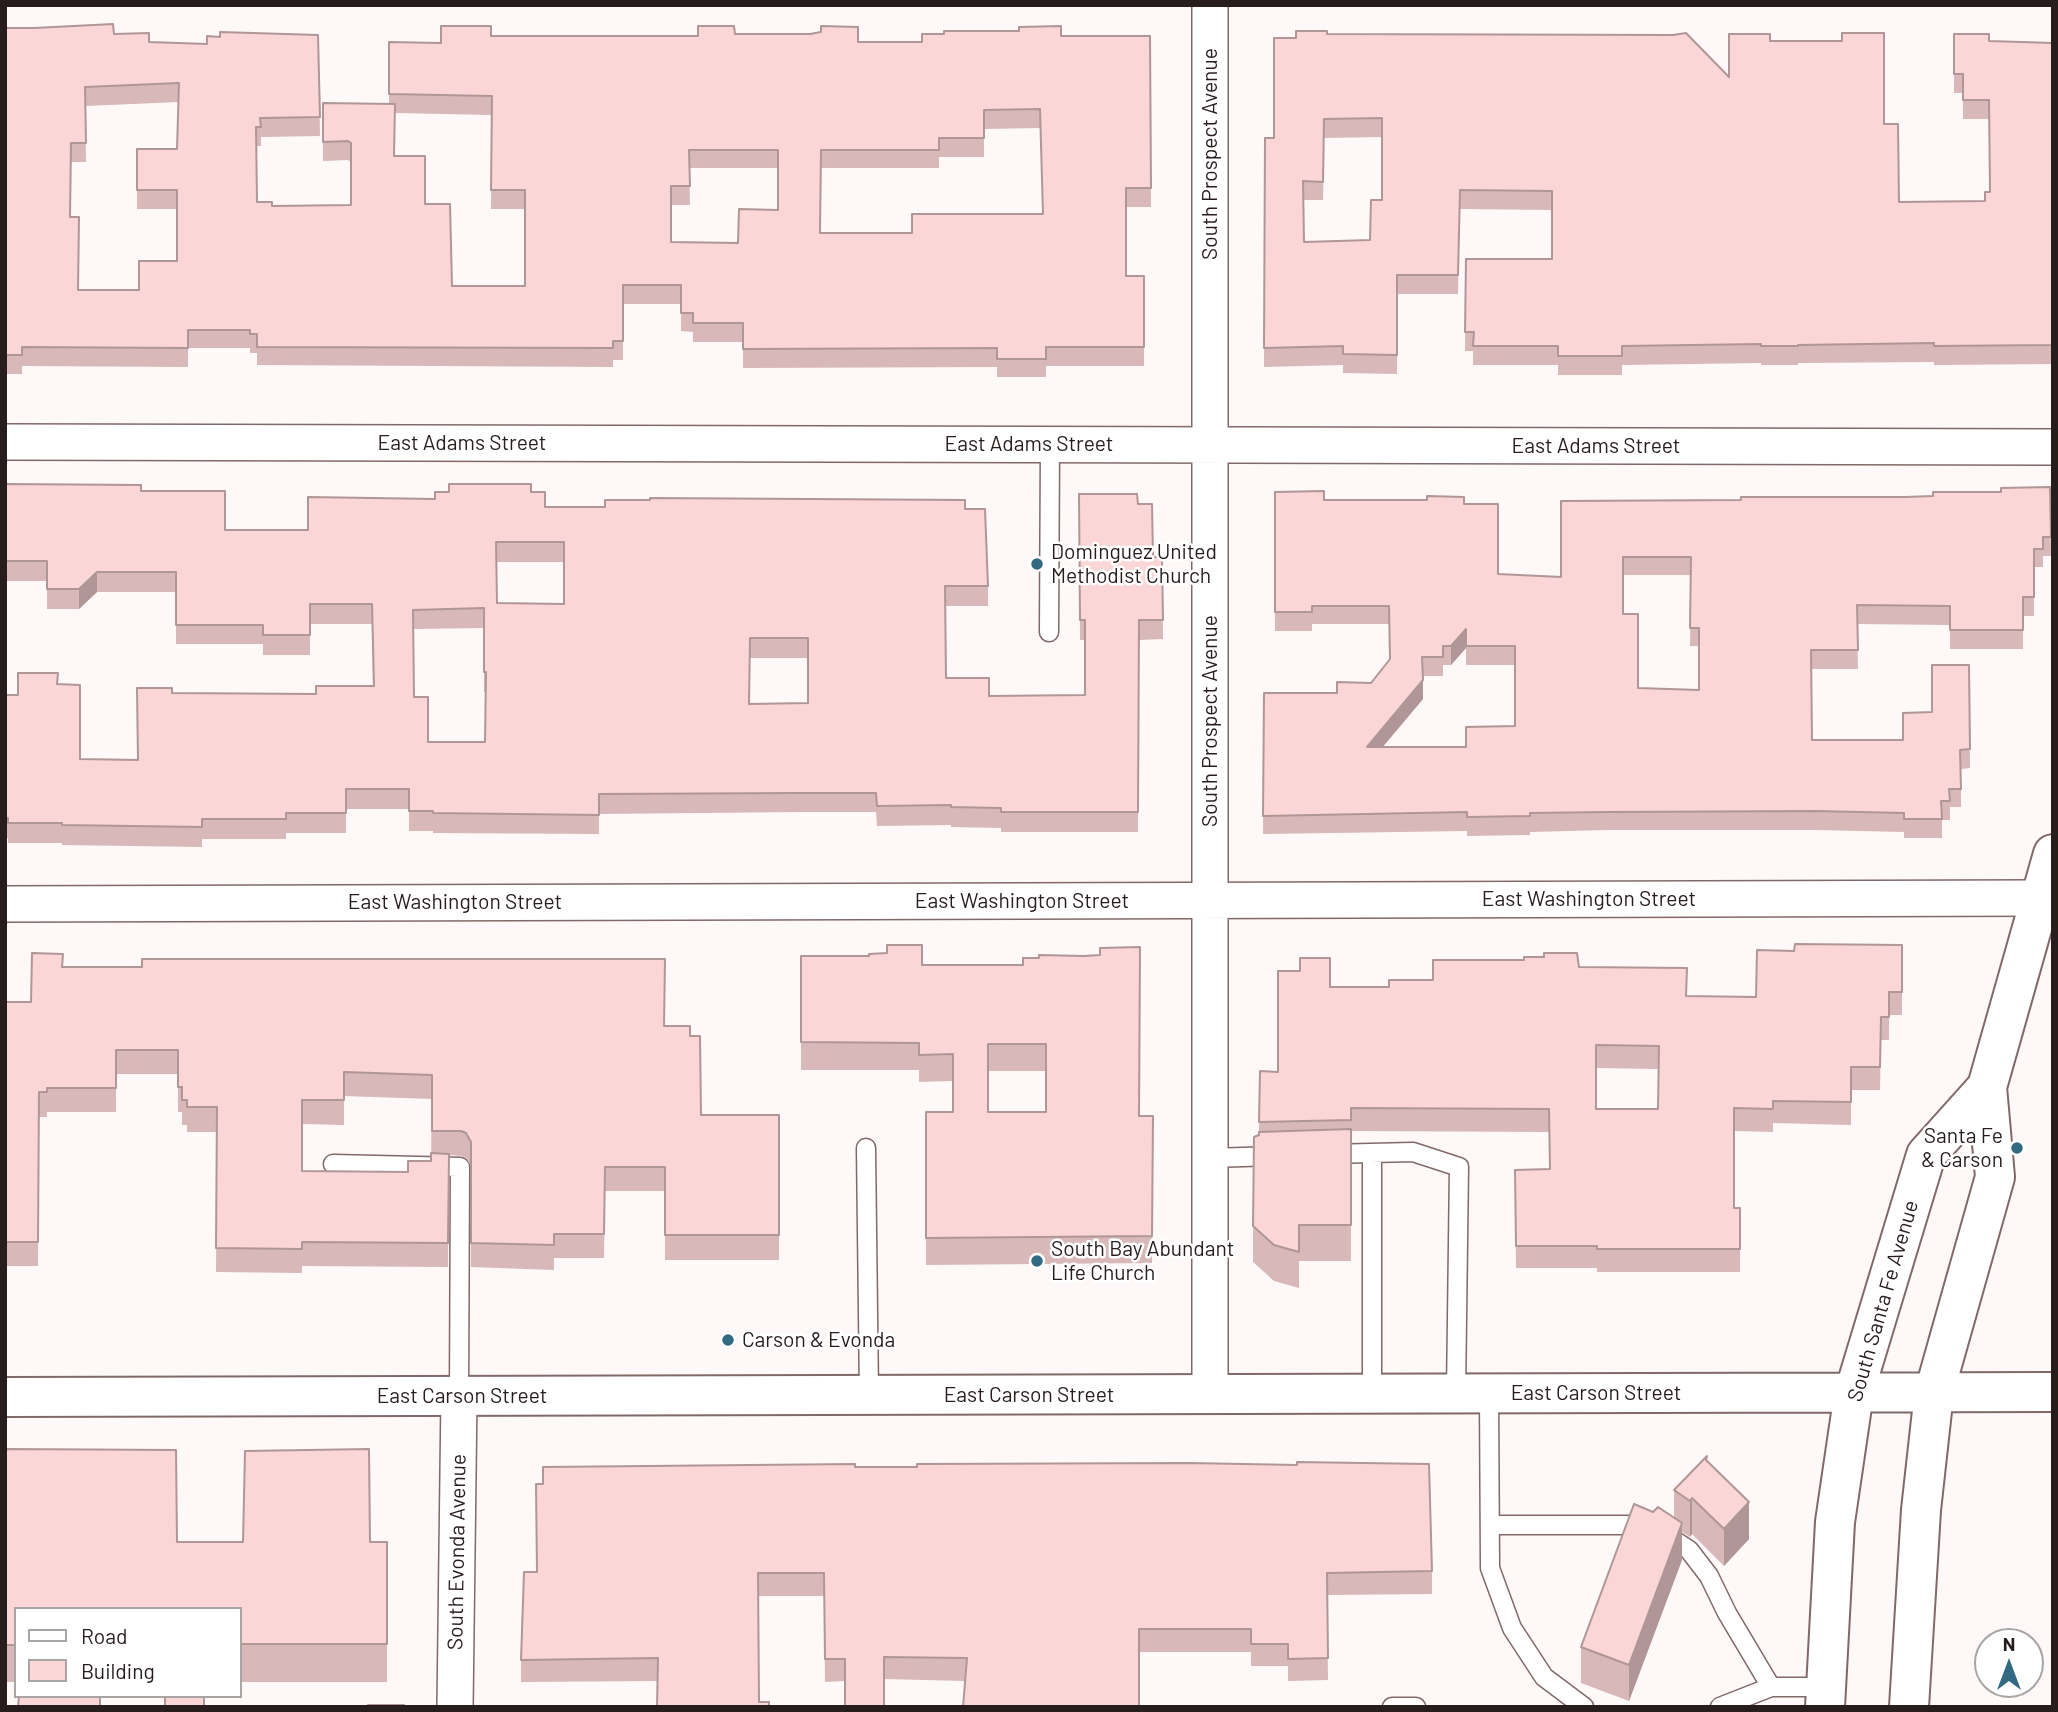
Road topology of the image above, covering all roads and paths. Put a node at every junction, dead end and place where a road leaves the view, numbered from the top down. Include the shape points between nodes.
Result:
1 (1210, 5) edge
2 (5, 442) edge
3 (1050, 444) junction
4 (1210, 445) junction
5 (2053, 447) edge
6 (1049, 632) dead end
7 (2053, 854) edge
8 (2038, 898) junction
9 (1210, 900) junction
10 (5, 904) edge
11 (1986, 1087) junction
12 (866, 1148) dead end
13 (1372, 1153) junction
14 (1318, 1155) edge
15 (1291, 1156) edge
16 (1210, 1158) junction
17 (333, 1164) dead end
18 (1854, 1392) junction
19 (1934, 1392) junction
20 (2053, 1392) edge
21 (1210, 1394) junction
22 (1372, 1394) junction
23 (1473, 1394) junction
24 (869, 1395) junction
25 (459, 1396) junction
26 (5, 1397) edge
27 (1490, 1525) junction
28 (1771, 1687) junction
29 (1825, 1697) edge
30 (455, 1707) edge
31 (1392, 1707) edge
32 (1416, 1707) edge
33 (1584, 1707) edge
34 (1720, 1707) edge
35 (1909, 1707) edge

1 - 4 street, South Prospect Avenue
2 - 3 street, East Adams Street
3 - 4 street, East Adams Street
3 - 6 lane
4 - 5 street, East Adams Street
4 - 9 street, South Prospect Avenue
7 - 8 main road, South Santa Fe Avenue
8 - 9 street, East Washington Street
8 - 11 main road, South Santa Fe Avenue
9 - 10 street, East Washington Street
9 - 16 street, South Prospect Avenue
11 - 18 main road, South Santa Fe Avenue via 1926,1155
11 - 19 main road, South Santa Fe Avenue via 1995,1177
12 - 24 lane
13 - 14 lane
13 - 22 lane
13 - 23 lane via 1413,1152 1459,1167 1458,1208
15 - 16 lane
16 - 21 street, South Prospect Avenue
17 - 25 lane via 460,1167
18 - 19 main road, East Carson Street
18 - 23 main road, East Carson Street
18 - 29 main road, South Santa Fe Avenue via 1835,1522
19 - 20 main road, East Carson Street
19 - 35 main road, South Santa Fe Avenue via 1921,1510
21 - 22 main road, East Carson Street
21 - 24 main road, East Carson Street
22 - 23 main road, East Carson Street
23 - 27 lane
24 - 25 main road, East Carson Street
25 - 26 main road, East Carson Street
25 - 30 street, South Evonda Avenue
27 - 28 lane via 1657,1529 1689,1550 1709,1576
27 - 33 lane via 1490,1568 1512,1628 1544,1677
28 - 29 lane
28 - 34 lane
31 - 32 lane

